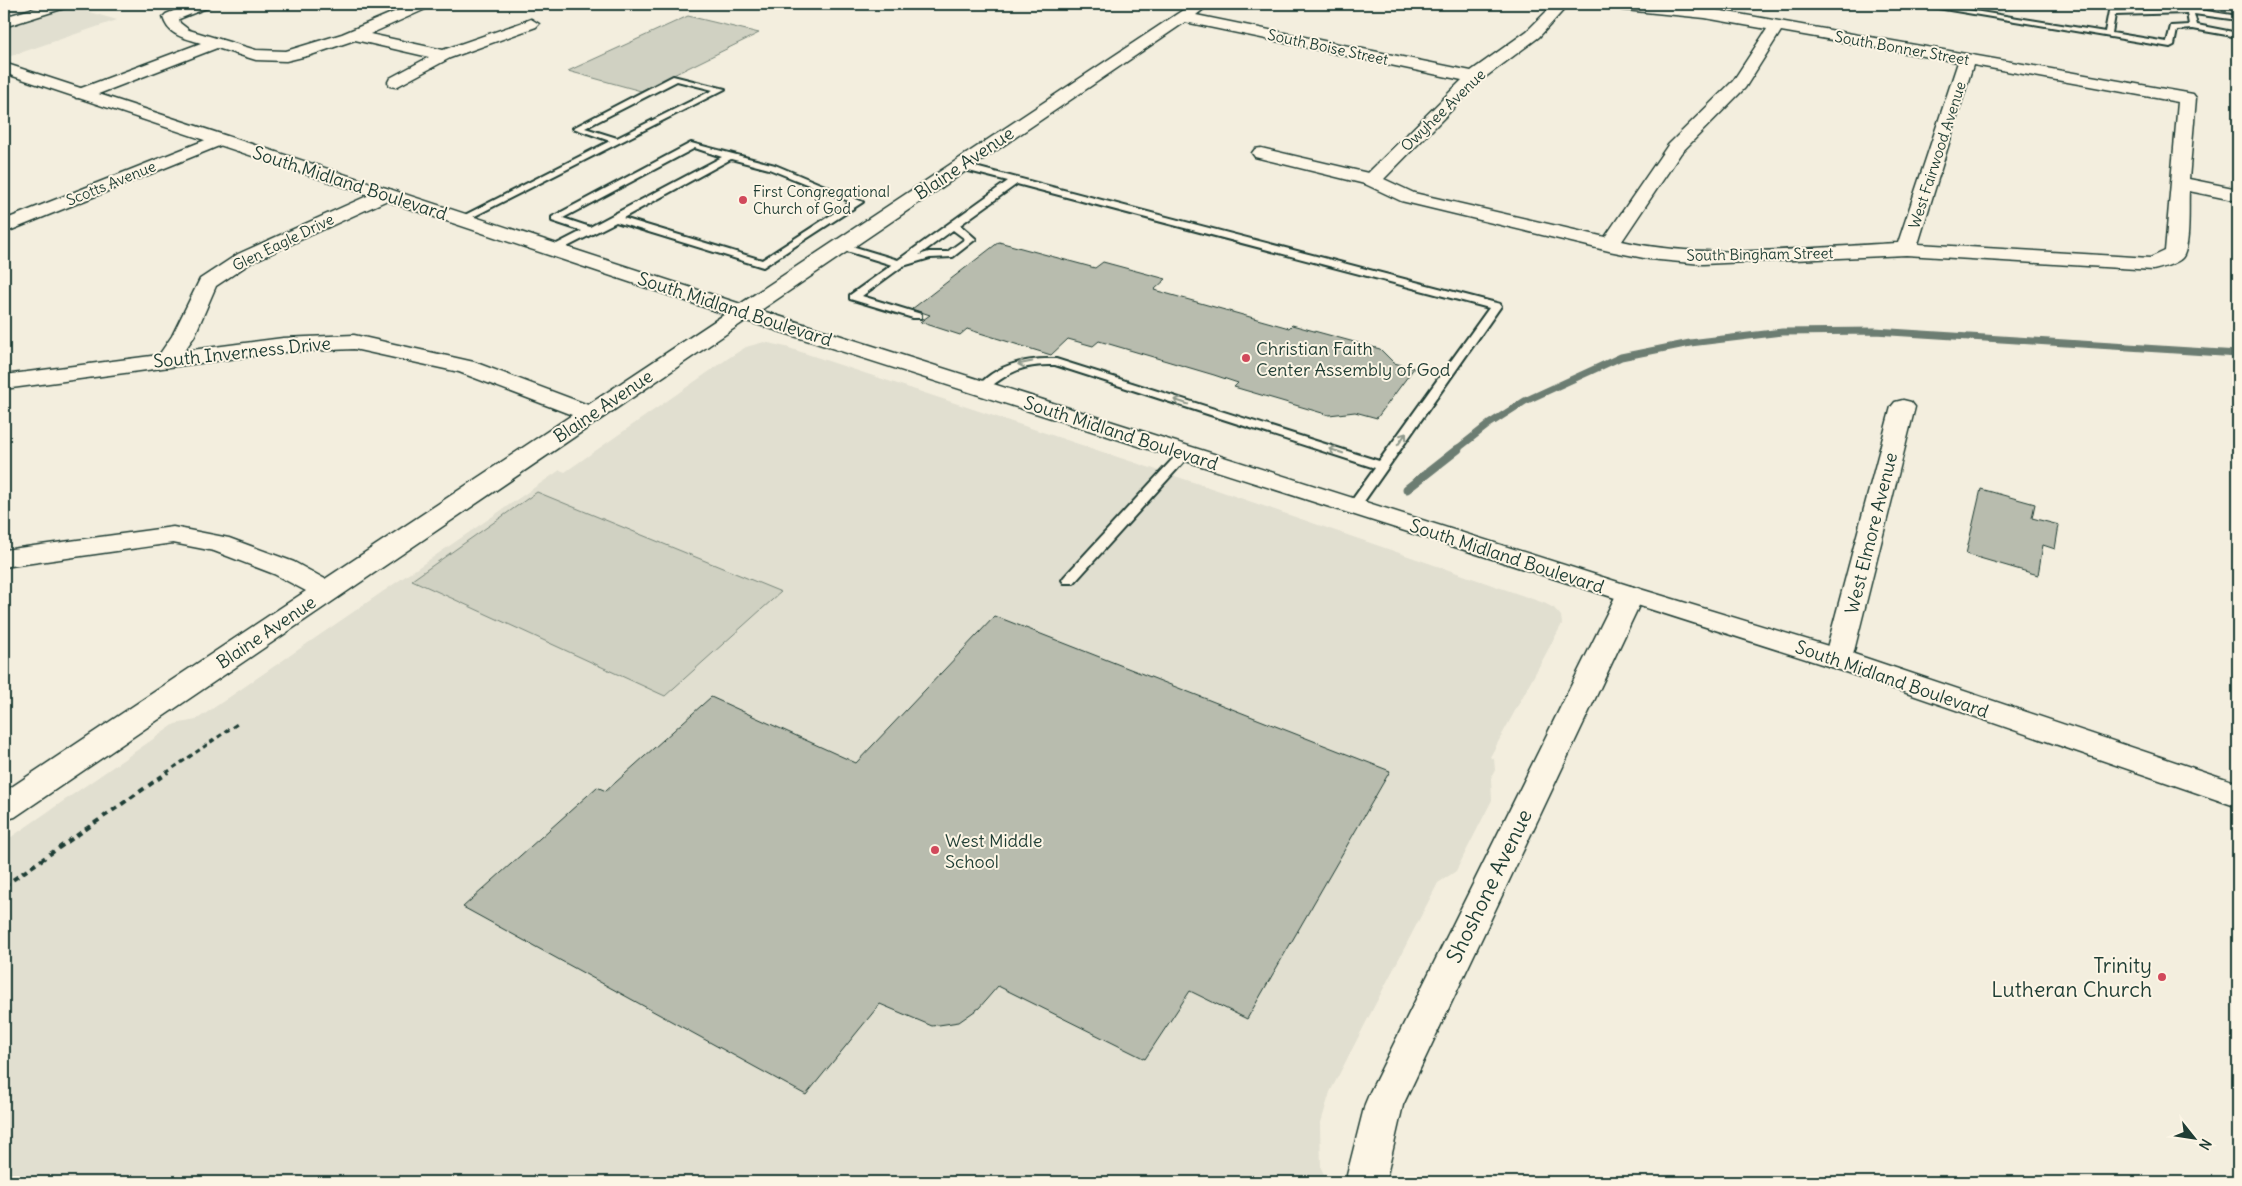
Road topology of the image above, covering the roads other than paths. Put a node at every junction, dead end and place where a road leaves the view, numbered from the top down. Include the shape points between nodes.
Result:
1 (204, 4) edge
2 (425, 4) edge
3 (1202, 4) edge
4 (1562, 4) edge
5 (1615, 4) edge
6 (1918, 4) edge
7 (2226, 4) edge
8 (54, 5) edge
9 (1948, 6) edge
10 (2238, 6) edge
11 (2190, 7) edge
12 (2149, 11) junction
13 (1182, 17) junction
14 (2238, 18) edge
15 (4, 22) edge
16 (531, 24) dead end
17 (1776, 26) junction
18 (2193, 27) junction
19 (2174, 28) junction
20 (351, 34) junction
21 (2108, 35) junction
22 (2238, 35) edge
23 (217, 43) junction
24 (444, 55) junction
25 (1967, 60) junction
26 (4, 68) edge
27 (1474, 77) junction
28 (396, 82) dead end
29 (82, 94) junction
30 (218, 140) junction
31 (618, 141) junction
32 (1261, 153) dead end
33 (730, 156) junction
34 (960, 166) junction
35 (2180, 178) junction
36 (1016, 180) junction
37 (1372, 180) junction
38 (2238, 184) edge
39 (385, 194) junction
40 (2238, 195) edge
41 (616, 218) junction
42 (462, 219) junction
43 (953, 225) junction
44 (4, 227) edge
45 (591, 230) junction
46 (1609, 245) junction
47 (841, 246) junction
48 (1906, 249) junction
49 (554, 250) junction
50 (900, 264) junction
51 (742, 312) junction
52 (917, 316) dead end
53 (167, 360) junction
54 (4, 382) edge
55 (982, 388) junction
56 (1903, 407) dead end
57 (591, 414) junction
58 (1185, 453) junction
59 (1382, 466) junction
60 (1353, 507) junction
61 (4, 558) edge
62 (1069, 580) dead end
63 (327, 591) junction
64 (1630, 595) junction
65 (1838, 659) junction
66 (2238, 795) edge
67 (4, 808) edge
68 (1370, 1182) edge

1 - 23 street via 171,17 173,26 184,33
2 - 20 street
3 - 13 street, Blaine Avenue
4 - 27 street, Owyhee Avenue via 1533,34
5 - 17 street, South Bonner Street via 1705,13
6 - 9 lane
7 - 10 lane
8 - 15 street
9 - 21 lane
11 - 12 lane
11 - 14 lane
11 - 18 lane
12 - 19 lane
12 - 21 lane via 2112,13
13 - 27 street, South Boise Street
13 - 34 street, Blaine Avenue
16 - 24 street
17 - 25 street, South Bonner Street
17 - 46 street via 1739,84 1674,149
18 - 19 lane
18 - 22 lane
19 - 21 lane via 2170,45
20 - 23 street via 295,55 271,57 252,56
20 - 24 street
23 - 29 street
24 - 28 street
25 - 35 street, South Bonner Street via 2187,98
25 - 48 street, West Fairwood Avenue
26 - 29 street, South Midland Boulevard
27 - 37 street, Owyhee Avenue
29 - 30 street, South Midland Boulevard
30 - 39 street, South Midland Boulevard
30 - 44 street, Scotts Avenue
31 - 31 lane via 635,132 721,90 676,78 577,128
31 - 42 lane
32 - 37 street, South Bingham Street
33 - 41 lane
33 - 41 lane via 772,167 858,202 763,264
33 - 45 lane via 694,145 555,219
34 - 36 lane
34 - 47 street, Blaine Avenue
35 - 38 street
35 - 40 street
35 - 48 street, South Bingham Street via 2176,250 2174,255 2153,264
36 - 43 lane
59 -> 36 lane via 1496,306
37 - 46 street, South Bingham Street via 1408,196
39 - 42 street, South Midland Boulevard
39 - 53 street, Glen Eagle Drive via 245,258 207,283 183,337
41 - 45 lane
42 - 49 street, South Midland Boulevard
43 - 50 lane
43 - 50 lane via 971,239 949,255 929,255
45 - 49 lane
46 - 48 street, South Bingham Street via 1649,254 1702,258
47 - 50 lane
47 - 51 street, Blaine Avenue
49 - 51 street, South Midland Boulevard
50 - 52 lane via 854,297
51 - 55 street, South Midland Boulevard
51 - 57 street, Blaine Avenue
53 - 54 street, South Inverness Drive
53 - 57 street, South Inverness Drive via 283,345 354,342 466,367
55 - 58 street, South Midland Boulevard
59 -> 55 lane via 1056,362 1031,361 1014,365
56 - 65 street, West Elmore Avenue
57 - 63 street, Blaine Avenue
58 - 60 street, South Midland Boulevard
58 - 62 lane
59 - 60 lane
60 - 64 street, South Midland Boulevard
61 - 63 street via 172,535 220,544 284,568
63 - 67 street, Blaine Avenue
64 - 65 street, South Midland Boulevard
64 - 68 street, Shoshone Avenue via 1384,1104 1368,1175
65 - 66 street, South Midland Boulevard

